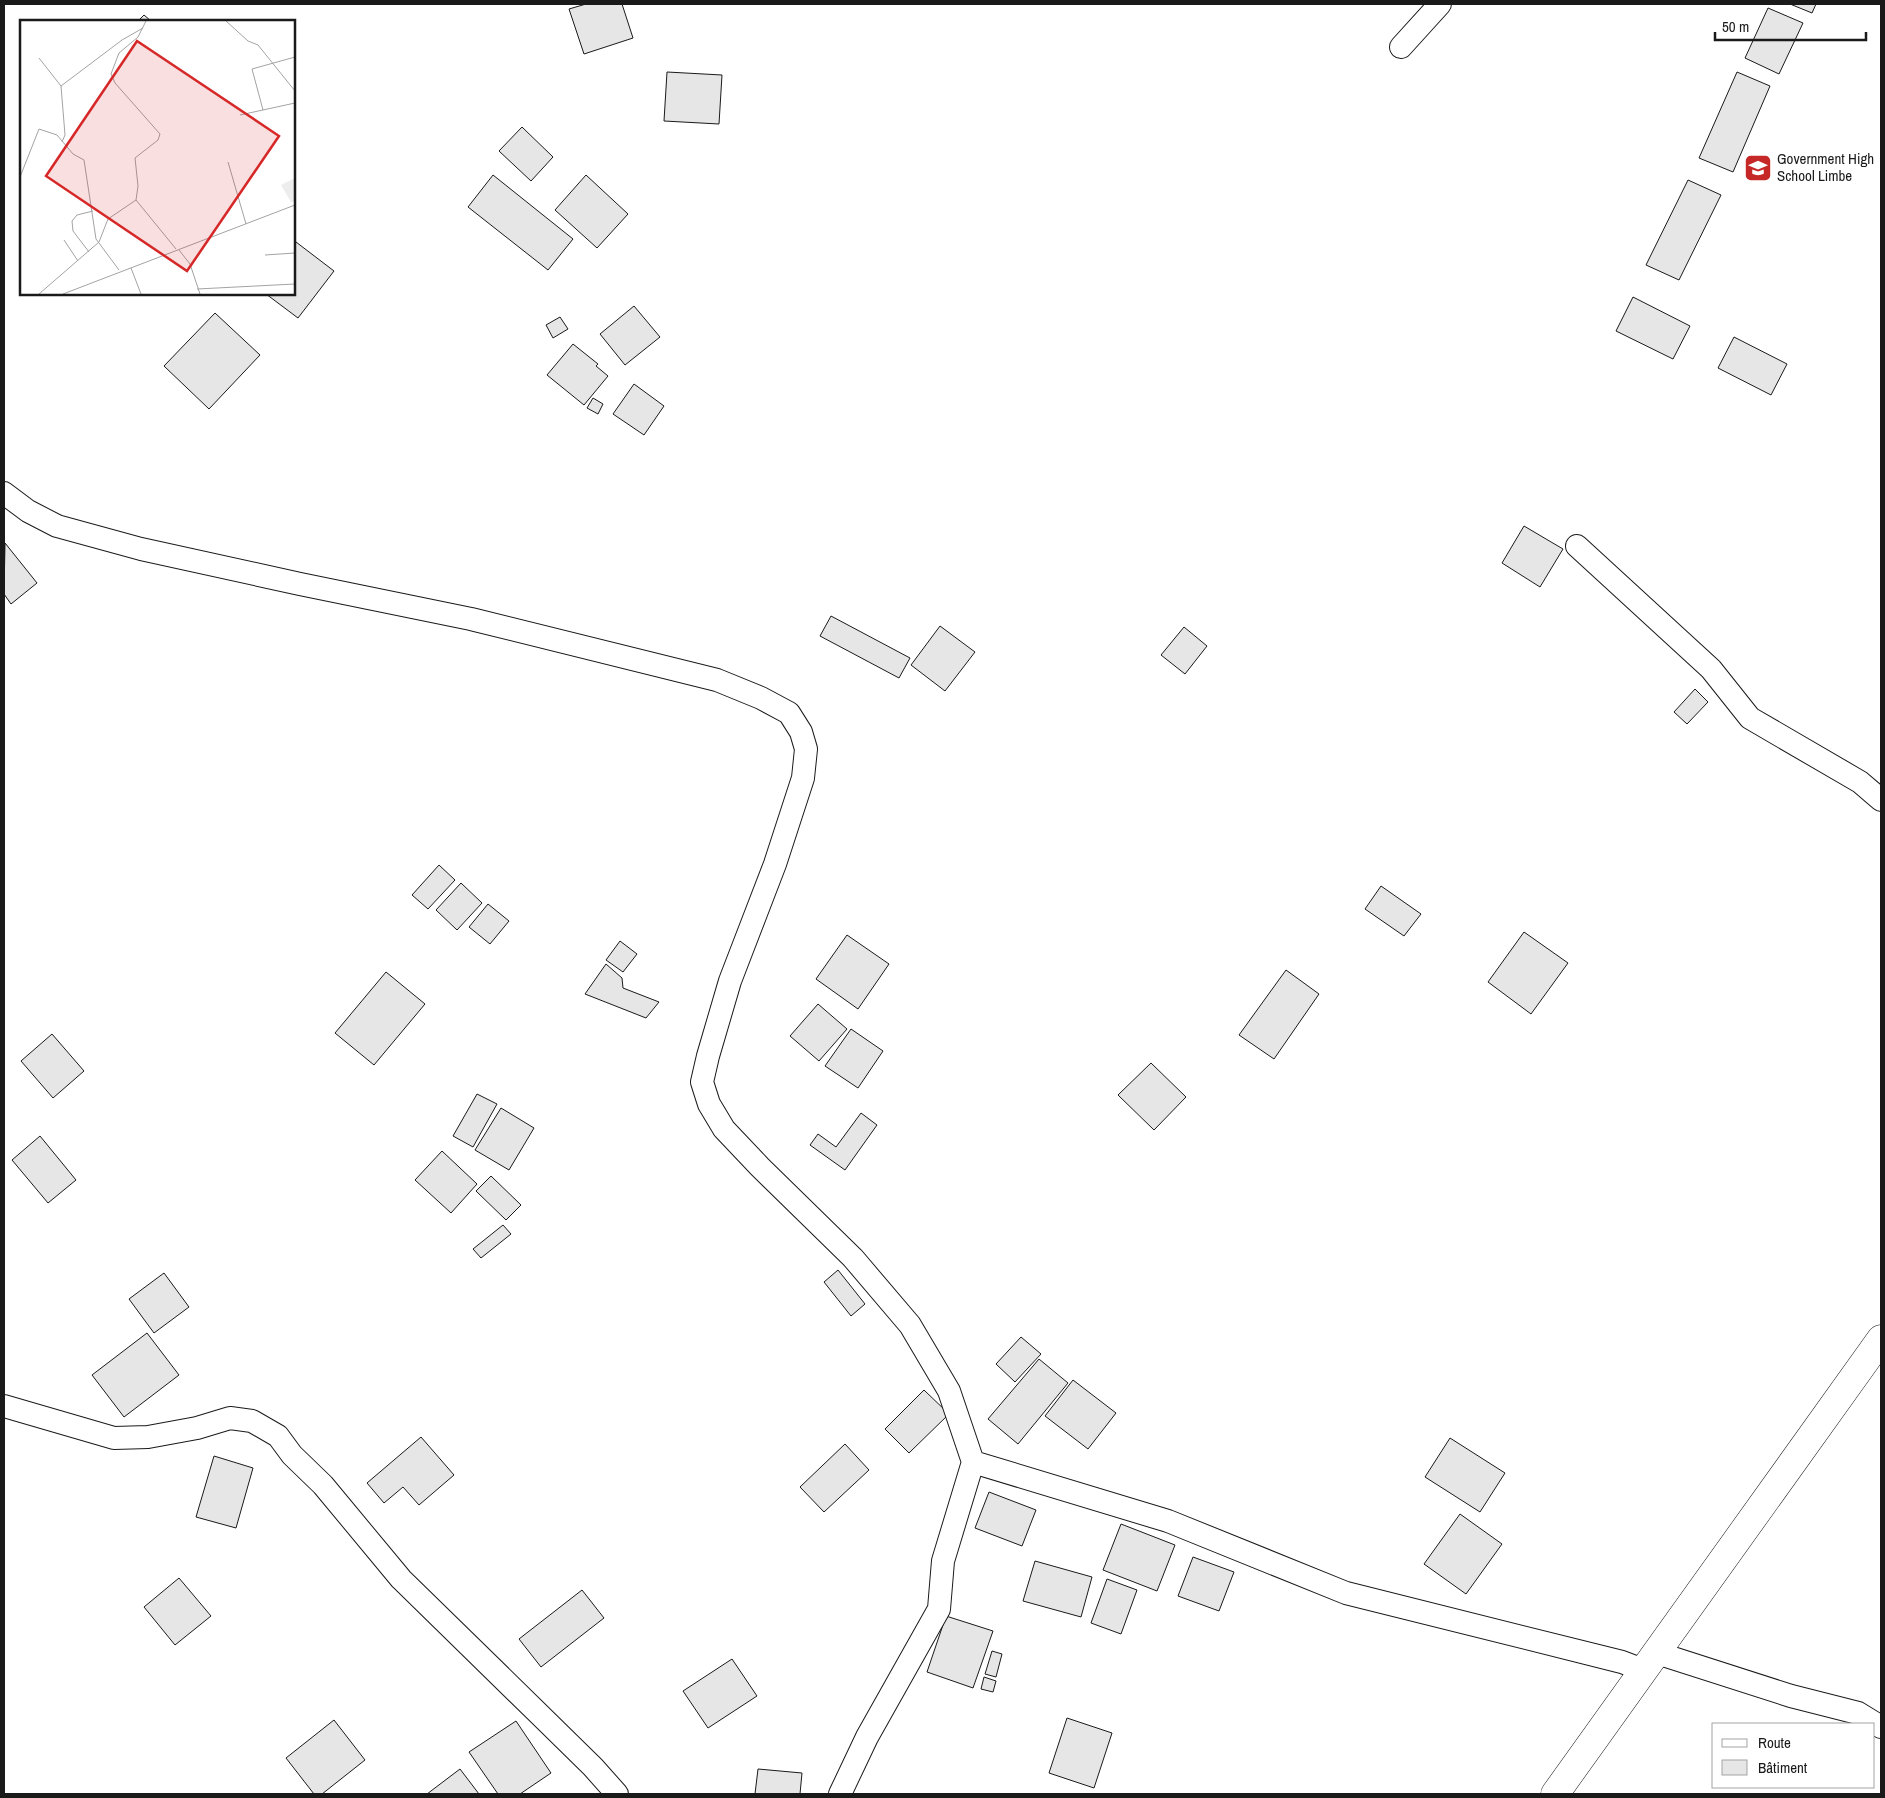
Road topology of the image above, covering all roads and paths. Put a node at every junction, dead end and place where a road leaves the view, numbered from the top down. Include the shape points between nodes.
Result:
1 (1440, 4) edge
2 (1401, 47) dead end
3 (4, 493) edge
4 (1577, 546) dead end
5 (1881, 800) edge
6 (1881, 1339) edge
7 (4, 1406) edge
8 (973, 1462) junction
9 (1650, 1661) junction
10 (1874, 1723) edge
11 (617, 1794) edge
12 (840, 1794) edge
13 (1555, 1794) edge

1 - 2 street
3 - 8 street via 28,511 57,526 150,551 471,619 717,680 788,713 801,732 806,749 803,778 775,864 730,981 702,1082 709,1104 724,1128 760,1168 853,1258 910,1325 949,1391
4 - 5 street via 1711,669 1750,718 1860,782
6 - 9 main road
7 - 11 street via 114,1438 148,1437 230,1418 252,1421 278,1436 401,1580
8 - 9 street via 1168,1521 1346,1593 1622,1662
8 - 12 street via 943,1561 939,1609 867,1736
9 - 10 street via 1858,1713
9 - 13 main road

